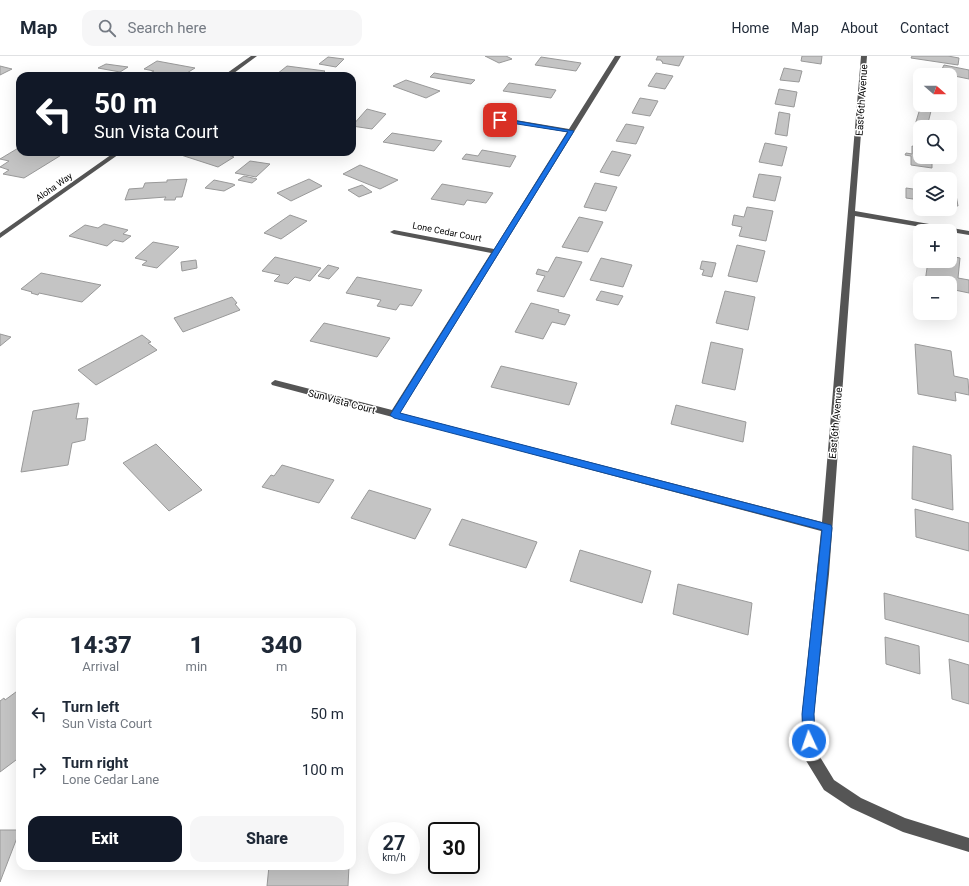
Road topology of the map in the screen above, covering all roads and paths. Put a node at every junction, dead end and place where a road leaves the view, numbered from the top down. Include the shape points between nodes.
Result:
1 (254, 56) edge
2 (618, 56) edge
3 (864, 56) edge
4 (232, 72) edge
5 (486, 117) dead end
6 (571, 131) junction
7 (113, 156) edge
8 (852, 213) junction
9 (394, 232) dead end
10 (969, 233) edge
11 (0, 236) edge
12 (496, 252) junction
13 (275, 383) dead end
14 (394, 415) junction
15 (827, 528) junction
16 (969, 845) edge

1 - 4 street
2 - 6 street
3 - 8 street, East 6th Avenue
5 - 6 street
6 - 12 street
7 - 11 street, Aloha Way
8 - 10 street
8 - 15 street, East 6th Avenue
9 - 12 street, Lone Cedar Court
12 - 14 street
13 - 14 street, Sun Vista Court
14 - 15 street, Sun Vista Court
15 - 16 street, East 6th Avenue via 808,714 810,754 829,785 856,803 903,825

